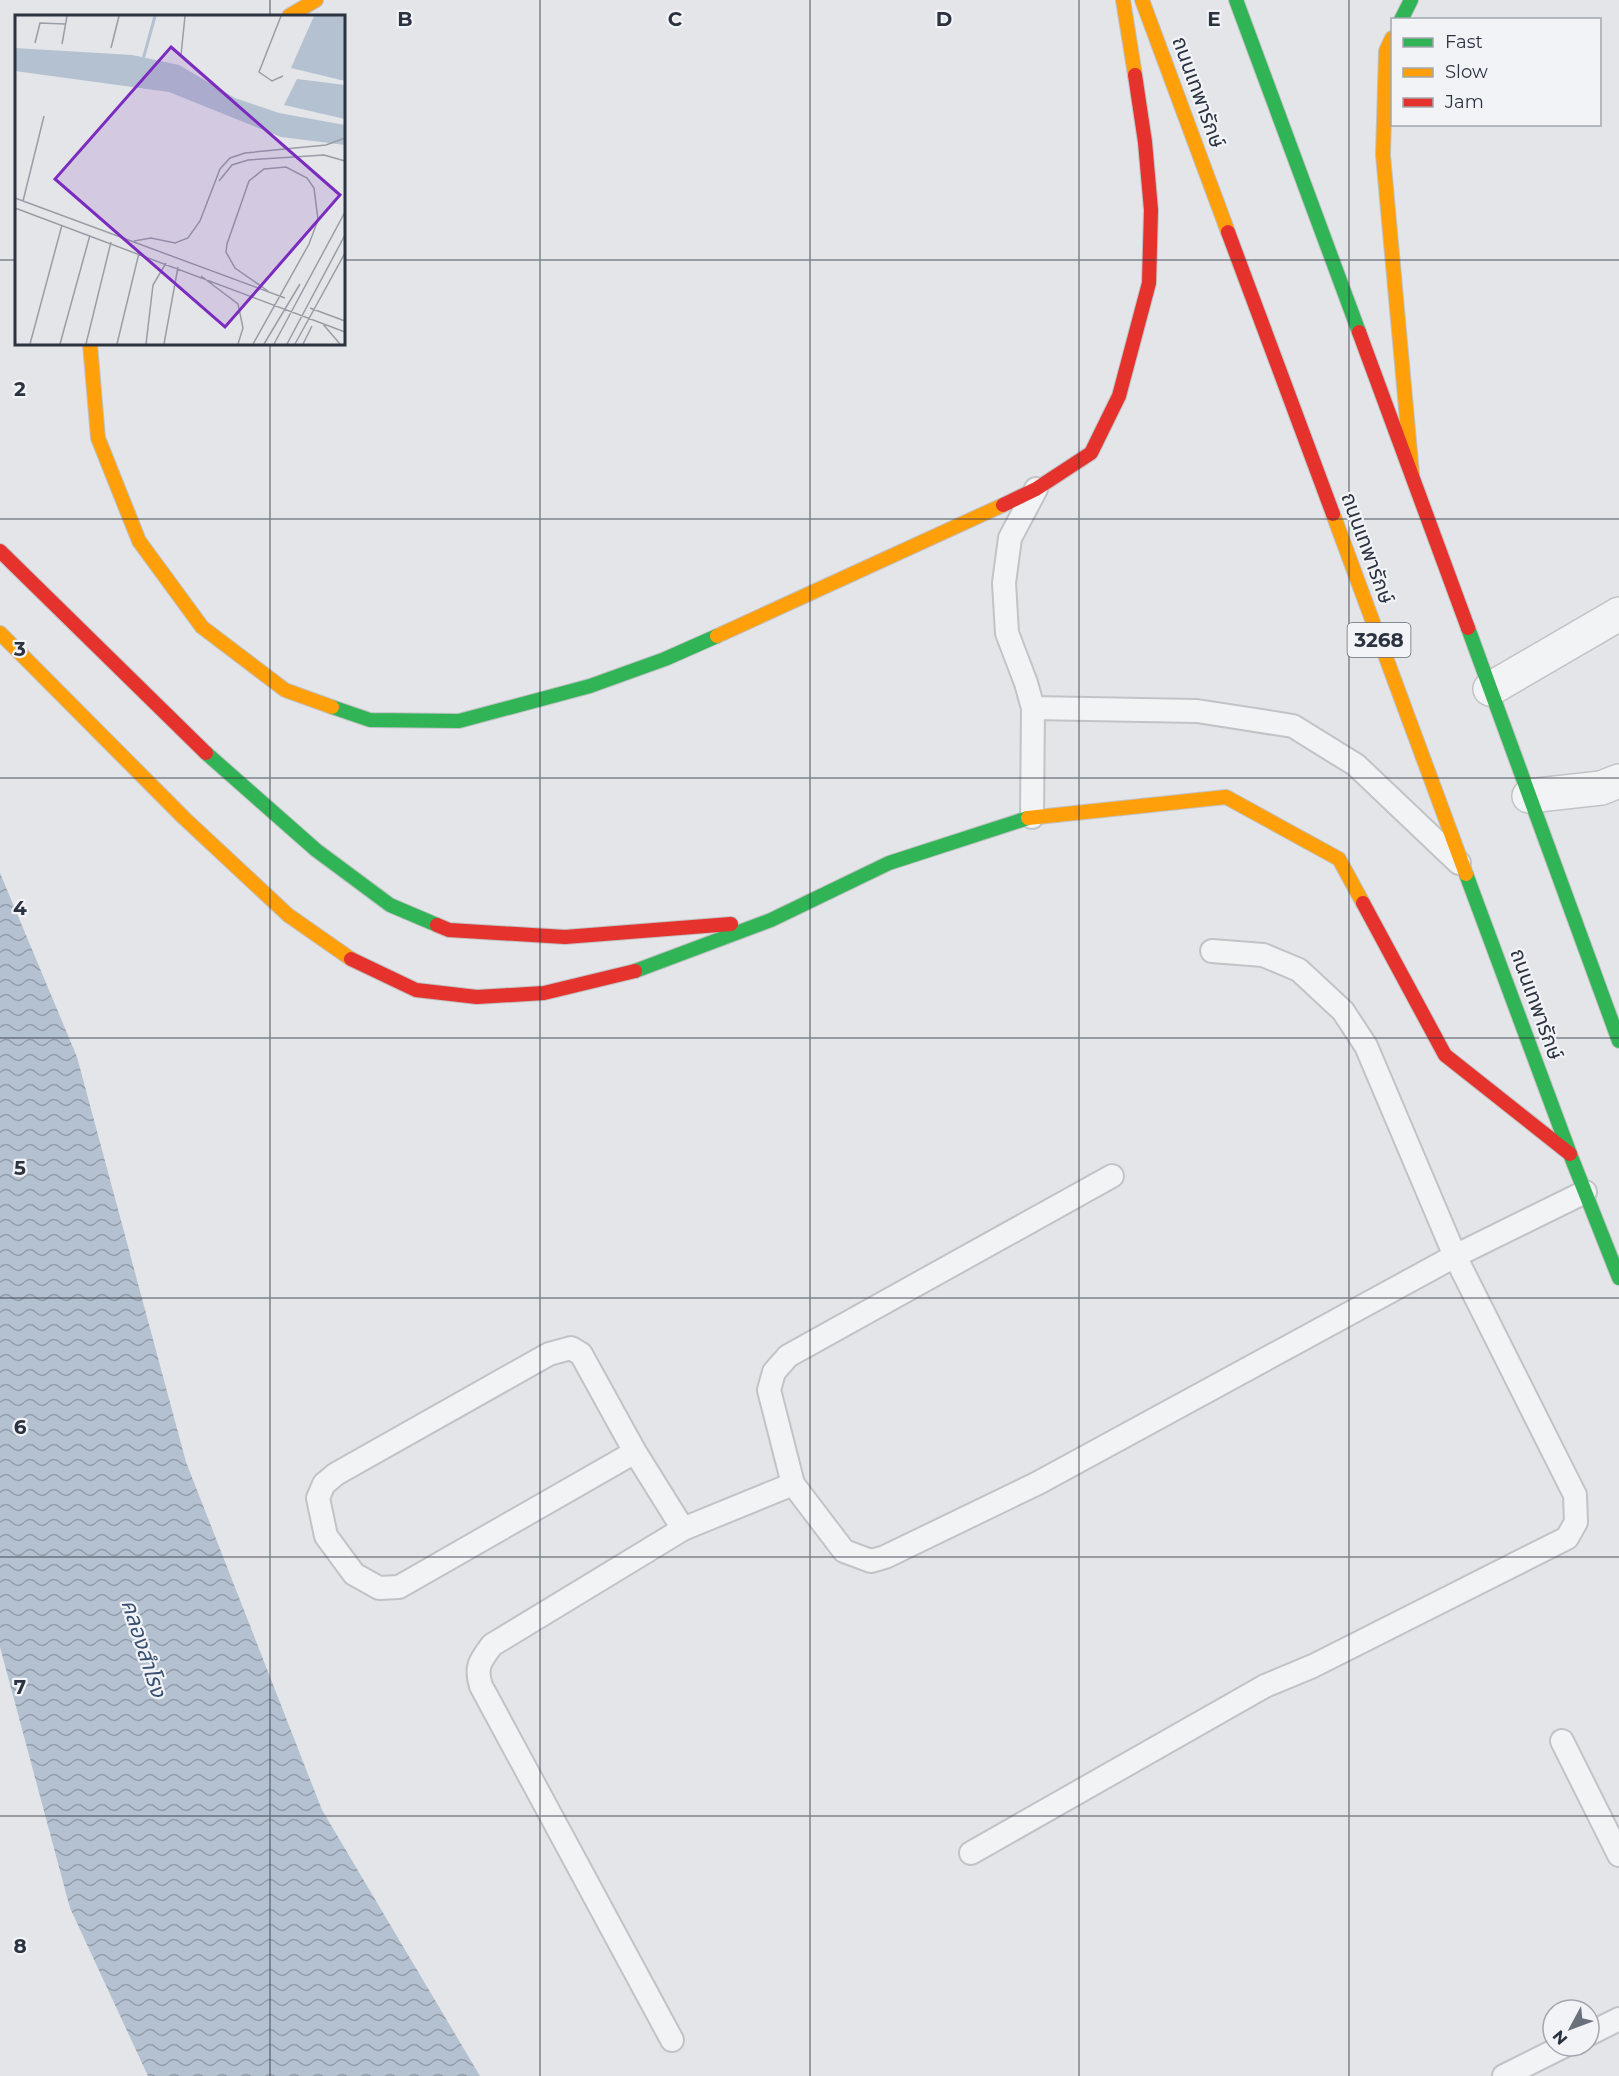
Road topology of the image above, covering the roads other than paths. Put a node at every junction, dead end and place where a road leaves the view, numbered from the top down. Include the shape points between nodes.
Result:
1 (316, 0) edge
2 (1123, 0) edge
3 (1142, 0) edge
4 (1236, 0) edge
5 (1411, 0) edge
6 (291, 15) edge
7 (1402, 18) edge
8 (1391, 40) edge
9 (90, 345) edge
10 (1412, 474) junction
11 (1036, 489) junction
12 (0, 551) edge
13 (1619, 614) edge
14 (0, 633) edge
15 (1490, 689) junction
16 (1033, 708) junction
17 (1619, 781) edge
18 (1529, 796) junction
19 (1032, 817) junction
20 (1464, 868) junction
21 (771, 920) junction
22 (1212, 951) dead end
23 (1619, 1041) edge
24 (1570, 1154) junction
25 (1113, 1176) dead end
26 (1585, 1192) junction
27 (1455, 1256) junction
28 (1619, 1278) edge
29 (635, 1452) junction
30 (793, 1484) junction
31 (683, 1529) junction
32 (1562, 1741) dead end
33 (971, 1853) dead end
34 (1619, 1855) edge
35 (1619, 2019) edge
36 (1601, 2028) edge
37 (672, 2040) dead end
38 (1541, 2058) edge
39 (1504, 2076) edge

1 - 6 main road
2 - 11 main road via 1145,142 1151,210 1149,283 1119,396 1091,453
3 - 20 main road, ถนนเทพารักษ์ / 3268
4 - 10 main road
5 - 7 main road
8 - 10 main road via 1386,51 1383,155
9 - 11 main road via 98,438 139,541 202,627 285,690 370,720 459,721 590,686 665,659 791,604
10 - 15 main road
11 - 16 lane via 1011,538 1004,584 1007,633
12 - 21 main road via 209,756 316,850 390,904 449,930 565,938
13 - 15 street
14 - 21 main road via 184,818 288,915 355,962 416,990 477,997 544,993 631,972
15 - 18 main road
16 - 19 lane
16 - 20 lane via 1197,711 1293,726 1356,765
17 - 18 street via 1601,788
18 - 23 main road
19 - 21 main road via 890,863
19 - 24 main road via 1226,797 1339,859 1445,1055
20 - 24 main road, ถนนเทพารักษ์ / 3268
22 - 27 lane via 1263,955 1299,970 1343,1011 1366,1046
24 - 26 main road, ถนนเทพารักษ์ / 3268
25 - 30 lane via 788,1356 774,1372 769,1390
26 - 27 lane
26 - 28 main road, ถนนเทพารักษ์ / 3268
27 - 30 lane via 1038,1484 885,1557 871,1561 844,1551
27 - 33 lane via 1575,1495 1576,1522 1567,1538 1313,1666 1265,1686
29 - 29 lane via 581,1354 571,1348 549,1354 336,1474 324,1484 318,1498 326,1536 354,1575 379,1588 399,1587
29 - 31 lane
30 - 31 lane
31 - 37 lane via 492,1645 477,1673
32 - 34 lane
35 - 36 lane
38 - 39 lane

